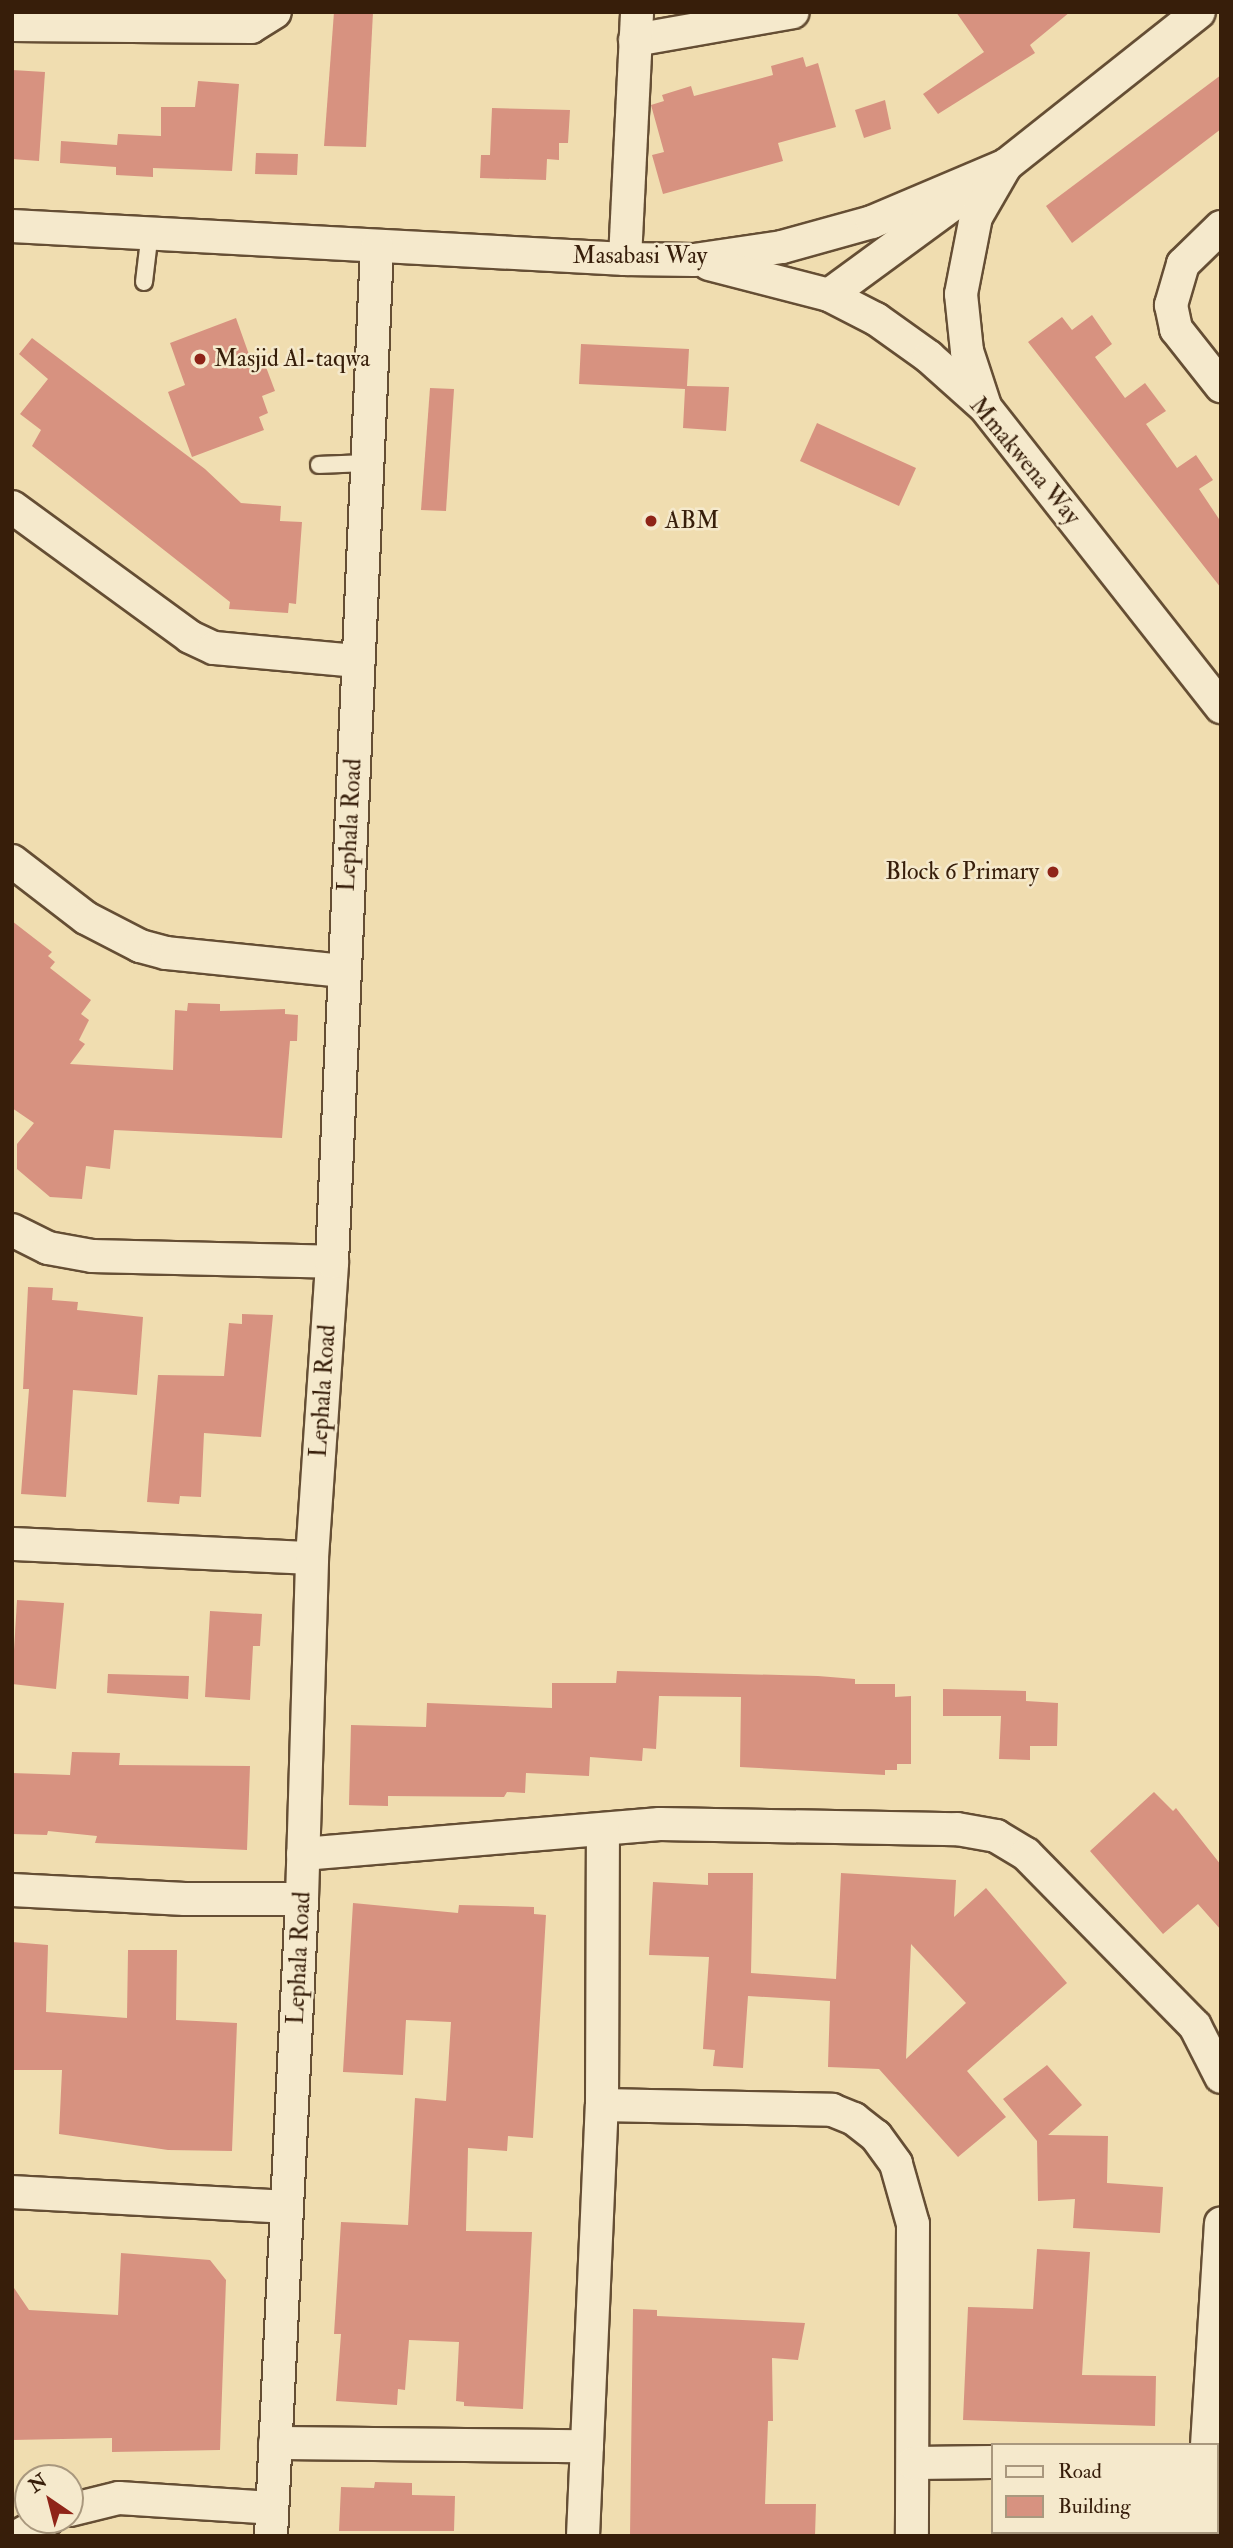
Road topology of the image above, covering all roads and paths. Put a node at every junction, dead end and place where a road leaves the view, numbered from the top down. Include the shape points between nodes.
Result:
1 (275, 12) edge
2 (793, 12) edge
3 (1199, 12) edge
4 (12, 25) edge
5 (636, 26) edge
6 (1006, 165) junction
7 (12, 226) edge
8 (1221, 227) edge
9 (150, 232) junction
10 (377, 247) junction
11 (625, 259) junction
12 (694, 260) junction
13 (144, 282) dead end
14 (829, 295) junction
15 (1221, 386) edge
16 (985, 407) junction
17 (365, 463) junction
18 (319, 465) dead end
19 (12, 507) edge
20 (358, 661) junction
21 (1221, 707) edge
22 (12, 861) edge
23 (342, 971) junction
24 (12, 1230) edge
25 (332, 1262) junction
26 (12, 1544) edge
27 (312, 1558) junction
28 (603, 1829) junction
29 (303, 1854) junction
30 (12, 1890) edge
31 (302, 1899) junction
32 (1221, 2077) edge
33 (602, 2105) junction
34 (12, 2192) edge
35 (287, 2207) junction
36 (1221, 2223) edge
37 (275, 2443) junction
38 (1208, 2443) edge
39 (587, 2446) junction
40 (992, 2462) edge
41 (913, 2463) junction
42 (84, 2507) edge
43 (271, 2522) edge
44 (583, 2536) edge
45 (912, 2536) edge

1 - 4 street via 251,27
2 - 5 street
3 - 6 street, Masabasi Way
5 - 11 street
6 - 12 street, Masabasi Way via 832,236
6 - 14 street
6 - 16 street via 976,217 961,294 967,351
7 - 9 street, Masabasi Way
8 - 15 street via 1182,264 1171,305 1176,329
9 - 10 street, Masabasi Way
9 - 13 lane
10 - 11 street, Masabasi Way
10 - 17 street, Lephala Road
11 - 12 street, Masabasi Way
12 - 14 street, Mmakwena Way
14 - 16 street, Mmakwena Way via 908,342
16 - 21 street, Mmakwena Way
17 - 18 lane
17 - 20 street, Lephala Road
19 - 20 street via 190,637 214,648
20 - 23 street, Lephala Road
22 - 23 street via 86,918 140,946 166,953
23 - 25 street, Lephala Road
24 - 25 street via 48,1248 92,1256
25 - 27 street, Lephala Road
26 - 27 street
27 - 29 street, Lephala Road
28 - 29 street
28 - 32 street via 660,1824 930,1829 996,1836 1026,1854 1195,2026
28 - 33 street
29 - 31 street, Lephala Road
30 - 31 street via 185,1899
31 - 35 street, Lephala Road
33 - 39 street
33 - 41 street via 832,2110 876,2136 896,2164 913,2224
34 - 35 street
35 - 37 street, Lephala Road
36 - 38 street
37 - 39 street
37 - 43 street, Lephala Road
39 - 44 street
40 - 41 street
41 - 45 street
42 - 43 street via 119,2498

